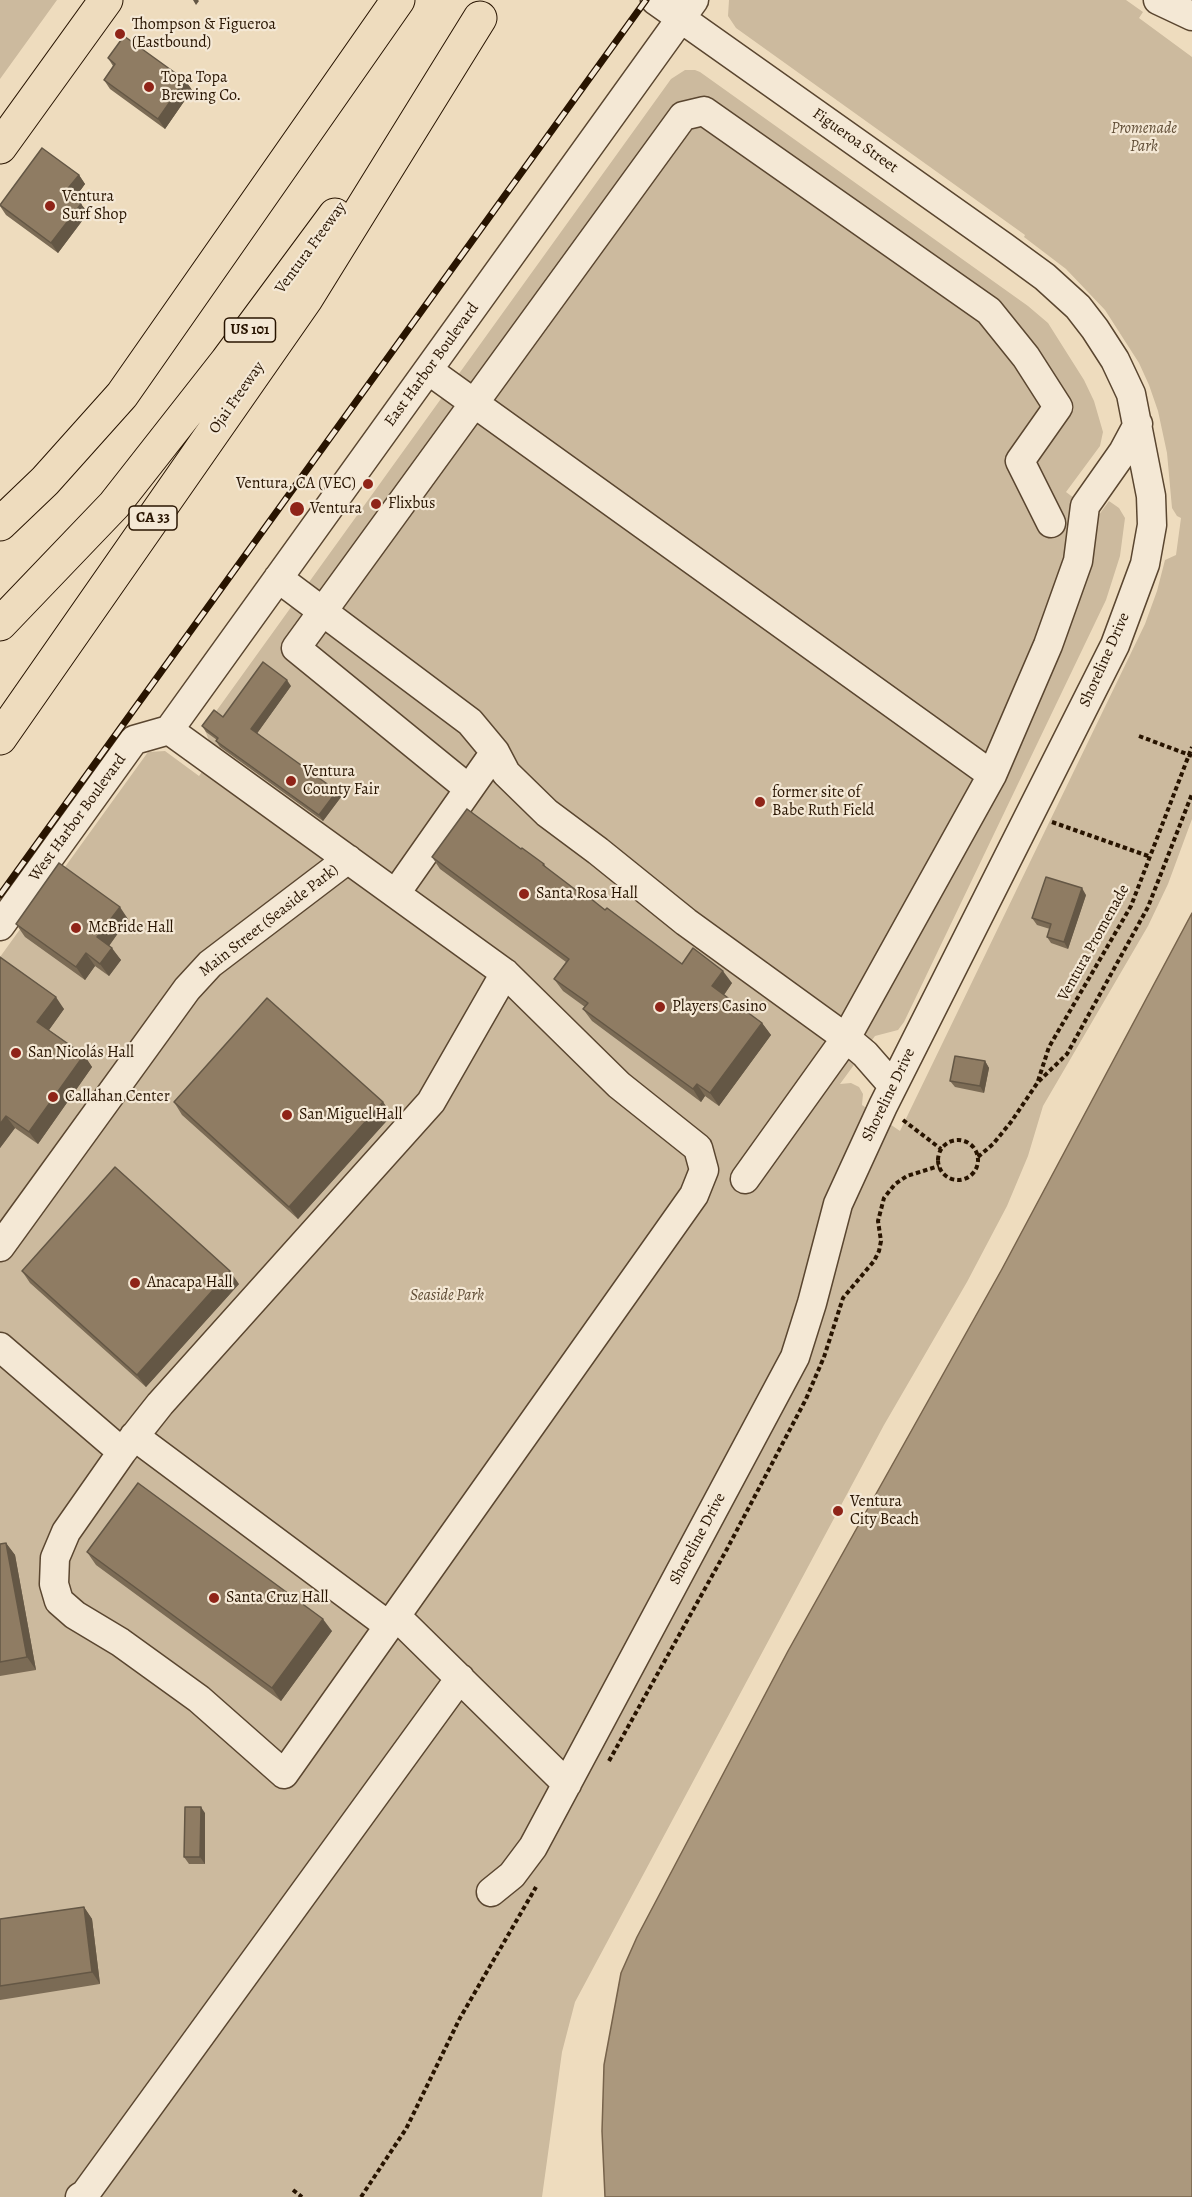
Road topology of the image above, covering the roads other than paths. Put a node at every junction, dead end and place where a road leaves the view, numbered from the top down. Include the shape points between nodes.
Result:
1 (106, 0) edge
2 (398, 0) edge
3 (655, 0) edge
4 (1158, 0) edge
5 (488, 9) edge
6 (688, 9) edge
7 (1192, 16) edge
8 (0, 147) edge
9 (1054, 285) joint
10 (428, 370) junction
11 (474, 402) junction
12 (1138, 424) junction
13 (1051, 523) dead end
14 (0, 524) edge
15 (278, 578) junction
16 (322, 611) junction
17 (0, 624) edge
18 (169, 730) junction
19 (0, 738) edge
20 (495, 752) junction
21 (992, 775) junction
22 (469, 789) junction
23 (348, 859) junction
24 (396, 893) junction
25 (0, 926) edge
26 (505, 973) junction
27 (846, 1038) junction
28 (893, 1086) junction
29 (745, 1179) dead end
30 (0, 1247) edge
31 (0, 1347) edge
32 (128, 1444) junction
33 (392, 1621) junction
34 (460, 1678) junction
35 (567, 1784) junction
36 (491, 1892) dead end
37 (80, 2197) edge

1 - 8 main road
2 - 14 main road via 122,394 45,482
3 - 6 street, Figueroa Street
4 - 7 street
5 - 17 main road, Ventura Freeway / US 101 via 227,361 114,505
5 - 19 main road, Ojai Freeway / CA 33 via 306,299
6 - 9 street, Figueroa Street
6 - 10 street, East Harbor Boulevard
9 - 12 street, Shoreline Drive via 1078,307 1115,360 1131,394
10 - 11 street
10 - 15 street, East Harbor Boulevard
11 - 13 street via 683,116 704,111 989,311 1026,357 1058,407 1020,461
11 - 16 street
11 - 21 street
12 - 21 street via 1085,506 1078,561 1048,645
12 - 28 street, Shoreline Drive via 1152,525 1145,564 1132,601 1115,645
15 - 16 street
15 - 18 street, East Harbor Boulevard
16 - 20 street via 470,722
16 - 22 street via 296,648
18 - 23 street
18 - 25 street, West Harbor Boulevard via 134,740
20 - 22 street
20 - 27 street via 506,773 547,813 686,922
21 - 27 street
22 - 24 street
23 - 24 street
23 - 30 street, Main Street (Seaside Park) via 210,964 187,989
24 - 26 street
26 - 32 street via 431,1102
26 - 33 street via 619,1085 698,1148 704,1170 694,1195
27 - 28 street
27 - 29 street
28 - 35 street, Shoreline Drive via 838,1204 795,1357
31 - 32 street
32 - 33 street
32 - 33 street via 59,1545 53,1569 59,1601 200,1699 284,1774
33 - 34 street
34 - 35 street
34 - 37 street
35 - 36 street, Shoreline Drive via 523,1862

